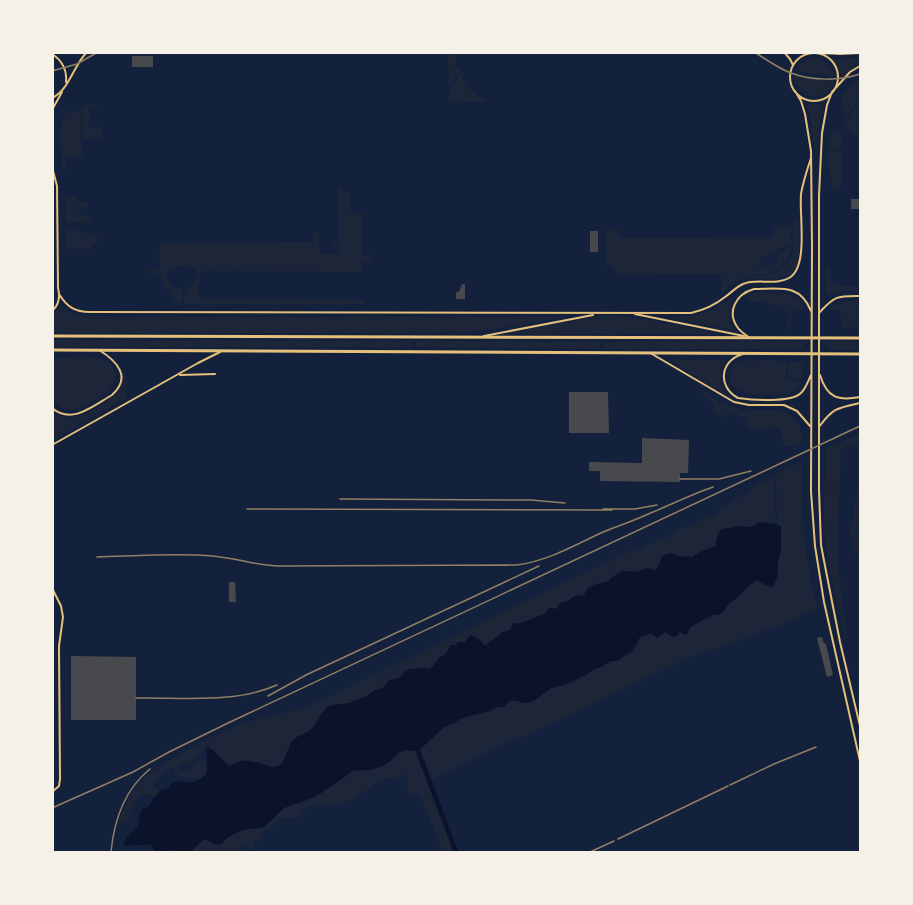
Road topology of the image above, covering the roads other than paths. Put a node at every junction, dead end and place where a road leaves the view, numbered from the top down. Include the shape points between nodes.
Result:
1 (87, 52) edge
2 (784, 52) edge
3 (815, 53) edge
4 (861, 53) edge
5 (52, 54) edge
6 (793, 65) junction
7 (861, 66) edge
8 (66, 85) junction
9 (63, 89) junction
10 (795, 91) junction
11 (832, 92) junction
12 (52, 98) edge
13 (52, 110) edge
14 (811, 158) junction
15 (52, 167) edge
16 (59, 294) junction
17 (861, 296) edge
18 (52, 311) edge
19 (602, 313) junction
20 (630, 313) junction
21 (812, 313) junction
22 (819, 313) junction
23 (52, 336) edge
24 (476, 337) junction
25 (750, 338) junction
26 (861, 338) edge
27 (52, 350) edge
28 (99, 350) junction
29 (223, 350) junction
30 (649, 353) junction
31 (748, 353) junction
32 (861, 354) edge
33 (812, 372) junction
34 (819, 372) junction
35 (177, 375) junction
36 (215, 375) dead end
37 (861, 397) edge
38 (861, 403) edge
39 (52, 408) edge
40 (819, 427) junction
41 (811, 428) junction
42 (52, 445) edge
43 (52, 588) edge
44 (861, 726) edge
45 (861, 761) edge
46 (52, 792) edge

1 - 8 main road
2 - 6 main road
3 - 4 main road
3 - 6 main road via 803,56
3 - 11 main road via 829,58 837,70
5 - 8 main road via 65,67
6 - 10 main road via 790,79
7 - 11 main road
8 - 9 main road
9 - 12 main road
9 - 13 main road
10 - 11 main road via 813,100
10 - 14 main road via 805,114
11 - 22 main road via 822,133
14 - 20 main road via 801,192 800,263 792,277 741,284 717,304 699,311
14 - 21 main road
15 - 16 main road via 57,186
16 - 18 main road
16 - 19 main road via 73,309 87,312
17 - 22 main road via 836,297
19 - 20 main road
19 - 24 main road
20 - 25 main road
21 - 25 main road via 803,296 789,289 748,291 737,298 733,314 739,330
21 - 33 main road
22 - 34 main road
23 - 24 main road
24 - 25 main road
25 - 26 main road
27 - 28 main road
28 - 29 main road
28 - 39 main road via 119,367 116,392 73,415
29 - 30 main road
29 - 35 main road
30 - 31 main road
30 - 41 main road via 734,402 791,407
31 - 32 main road
31 - 33 main road via 730,360 725,373 725,385 738,398 797,396
33 - 41 main road
34 - 37 main road via 833,397
34 - 40 main road
35 - 36 main road
35 - 42 main road
38 - 40 main road via 834,410
40 - 44 main road via 821,545
41 - 45 main road via 812,521 818,573
43 - 46 main road via 63,617 59,646 59,786

